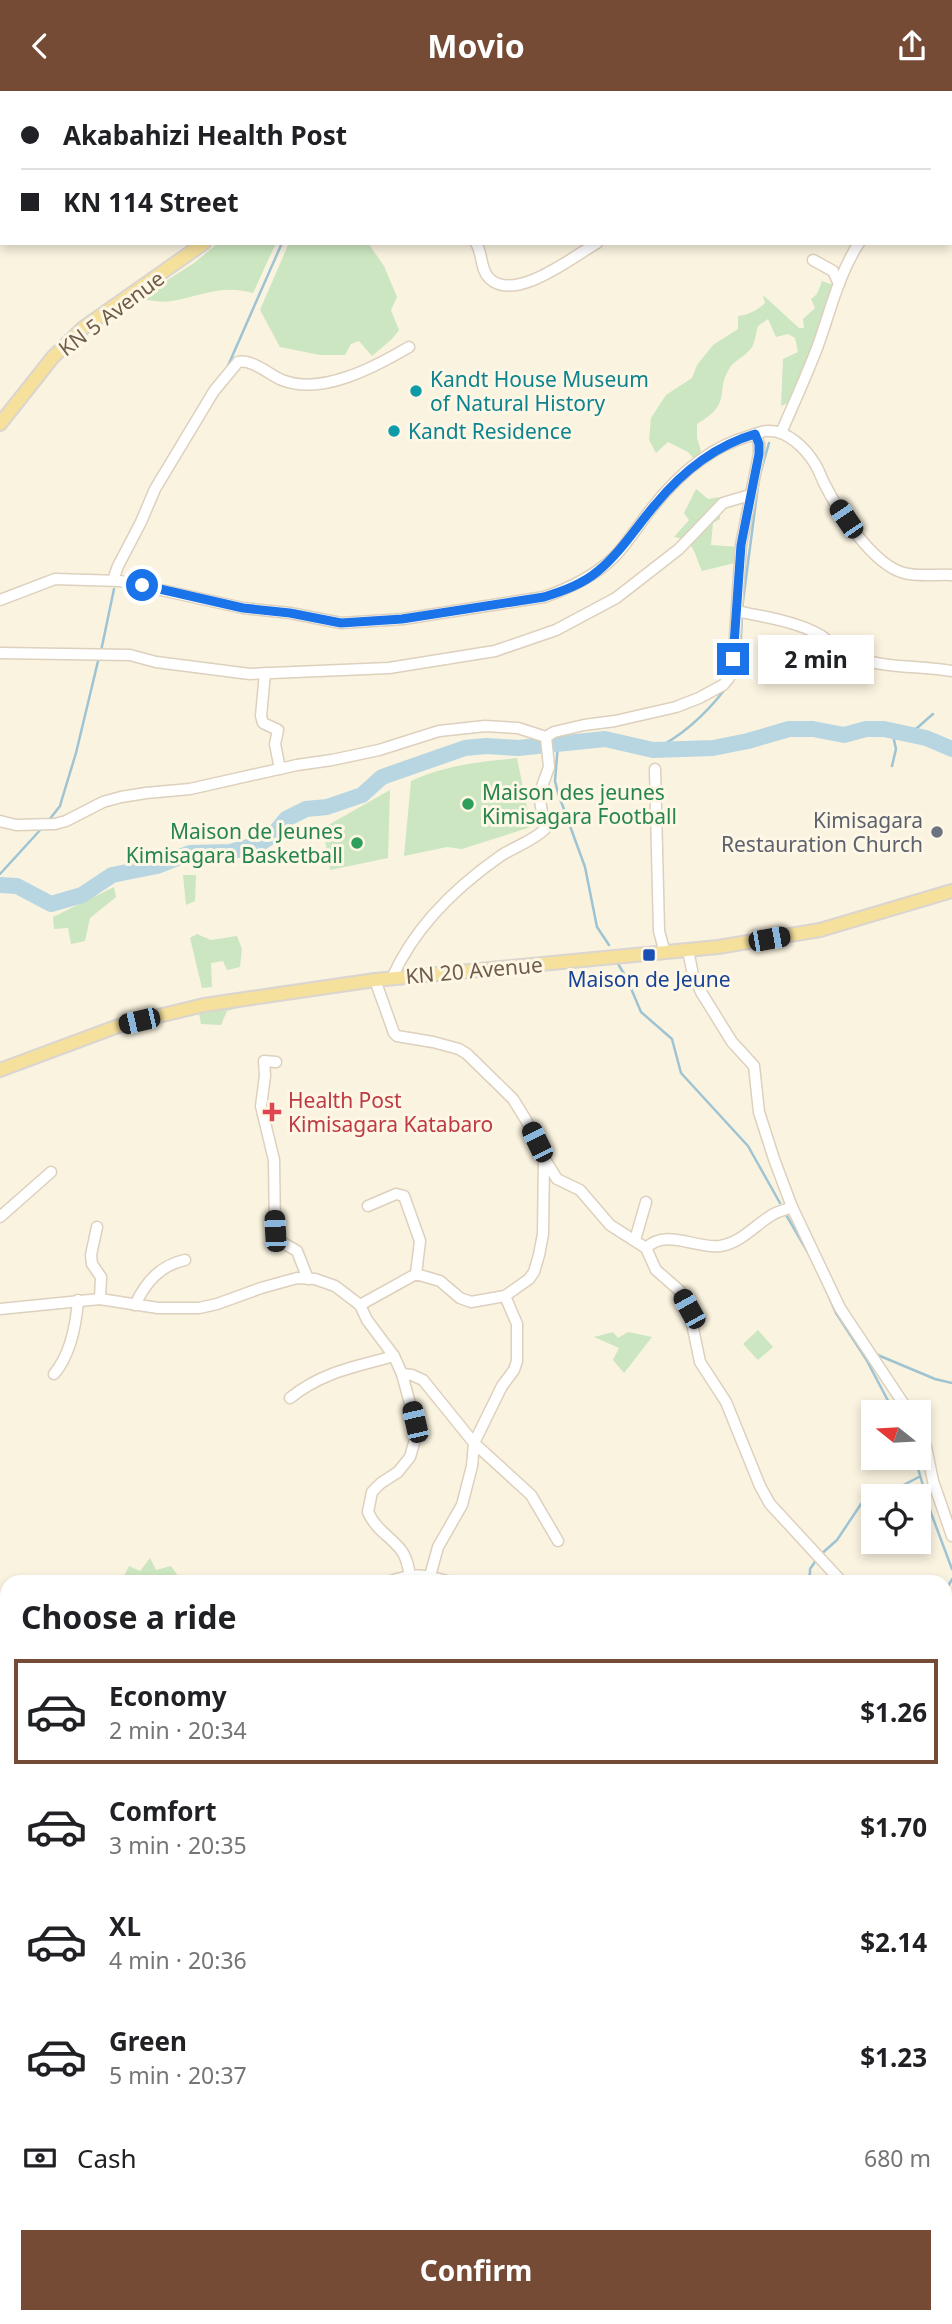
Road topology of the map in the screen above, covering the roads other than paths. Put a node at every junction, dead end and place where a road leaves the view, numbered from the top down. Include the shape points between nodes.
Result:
1 (201, 245) edge
2 (477, 245) edge
3 (594, 245) edge
4 (858, 245) edge
5 (813, 260) dead end
6 (839, 284) junction
7 (409, 347) dead end
8 (0, 424) edge
9 (781, 433) junction
10 (755, 434) junction
11 (750, 495) junction
12 (952, 575) edge
13 (113, 580) junction
14 (0, 600) edge
15 (737, 611) junction
16 (0, 653) edge
17 (952, 671) edge
18 (265, 673) junction
19 (546, 737) junction
20 (280, 769) junction
21 (655, 769) dead end
22 (0, 821) edge
23 (952, 891) edge
24 (688, 950) junction
25 (665, 953) junction
26 (393, 978) junction
27 (375, 980) junction
28 (276, 1062) dead end
29 (0, 1070) edge
30 (544, 1157) junction
31 (51, 1173) dead end
32 (646, 1202) dead end
33 (368, 1206) dead end
34 (792, 1207) junction
35 (0, 1217) edge
36 (97, 1227) dead end
37 (635, 1240) junction
38 (646, 1248) junction
39 (186, 1261) dead end
40 (416, 1274) junction
41 (308, 1279) junction
42 (505, 1296) junction
43 (100, 1299) junction
44 (78, 1300) junction
45 (135, 1305) junction
46 (360, 1305) junction
47 (0, 1309) edge
48 (394, 1356) junction
49 (54, 1374) dead end
50 (401, 1374) junction
51 (289, 1398) dead end
52 (901, 1400) edge
53 (474, 1443) junction
54 (931, 1470) edge
55 (952, 1536) edge
56 (558, 1541) dead end
57 (410, 1575) edge
58 (430, 1575) edge
59 (836, 1575) edge

1 - 8 main road, KN 5 Avenue via 83,328 53,357
2 - 3 street via 488,277 516,286 536,281
4 - 6 street
5 - 6 street via 833,271
6 - 9 street
7 - 13 street via 355,375 308,385 283,380 250,362 238,362 208,401 155,489
9 - 10 street
9 - 12 street via 808,453 836,504 874,554 906,574
10 - 11 street via 759,454
10 - 13 street via 712,451 681,476 596,573 544,597 402,619 341,623
11 - 15 street
11 - 18 street via 723,503 679,549 616,598 525,642 389,669
13 - 14 street via 55,579
15 - 17 street via 811,632 859,659
15 - 19 street via 732,671 723,685 676,707 554,731
16 - 18 street via 130,655 197,668
18 - 20 street via 261,716 263,723 278,730 275,744
19 - 20 street via 518,728 459,729 355,756
19 - 26 street via 549,767 539,795 545,829 484,868 442,905 412,943
20 - 22 street via 190,789 121,797 55,824
21 - 25 street via 659,931
23 - 24 main road, KN 20 Avenue via 820,930
24 - 25 main road, KN 20 Avenue
24 - 34 street via 701,992 732,1042 754,1066 761,1119
25 - 26 main road, KN 20 Avenue
26 - 27 main road, KN 20 Avenue
27 - 29 main road, KN 20 Avenue via 204,1005 121,1025
27 - 30 street via 394,1033 467,1054 513,1099
28 - 41 street via 264,1061 261,1106 274,1160 275,1231 278,1240 297,1251
30 - 37 street via 557,1179 576,1187 610,1225
30 - 42 street via 539,1255 529,1279
31 - 35 street
32 - 37 street
33 - 40 street via 396,1194 404,1196 420,1241
34 - 38 street via 723,1245 672,1239 653,1241
34 - 52 street via 840,1308
36 - 43 street via 91,1255 102,1277
37 - 38 street
38 - 59 street via 656,1270 680,1291 689,1309 700,1361 726,1402 770,1504
39 - 45 street via 156,1273
40 - 42 street via 440,1281 466,1301
40 - 46 street
41 - 45 street via 296,1278 199,1308
41 - 46 street via 335,1286
42 - 53 street via 517,1324 517,1361
43 - 44 street
43 - 45 street
44 - 47 street
44 - 49 street via 73,1337
46 - 48 street
48 - 50 street
48 - 51 street via 316,1380
50 - 53 street via 423,1380
50 - 57 street via 416,1436 402,1468 372,1492 368,1513 377,1528 401,1549
53 - 56 street via 531,1495
53 - 58 street via 462,1505 438,1547
54 - 55 street

